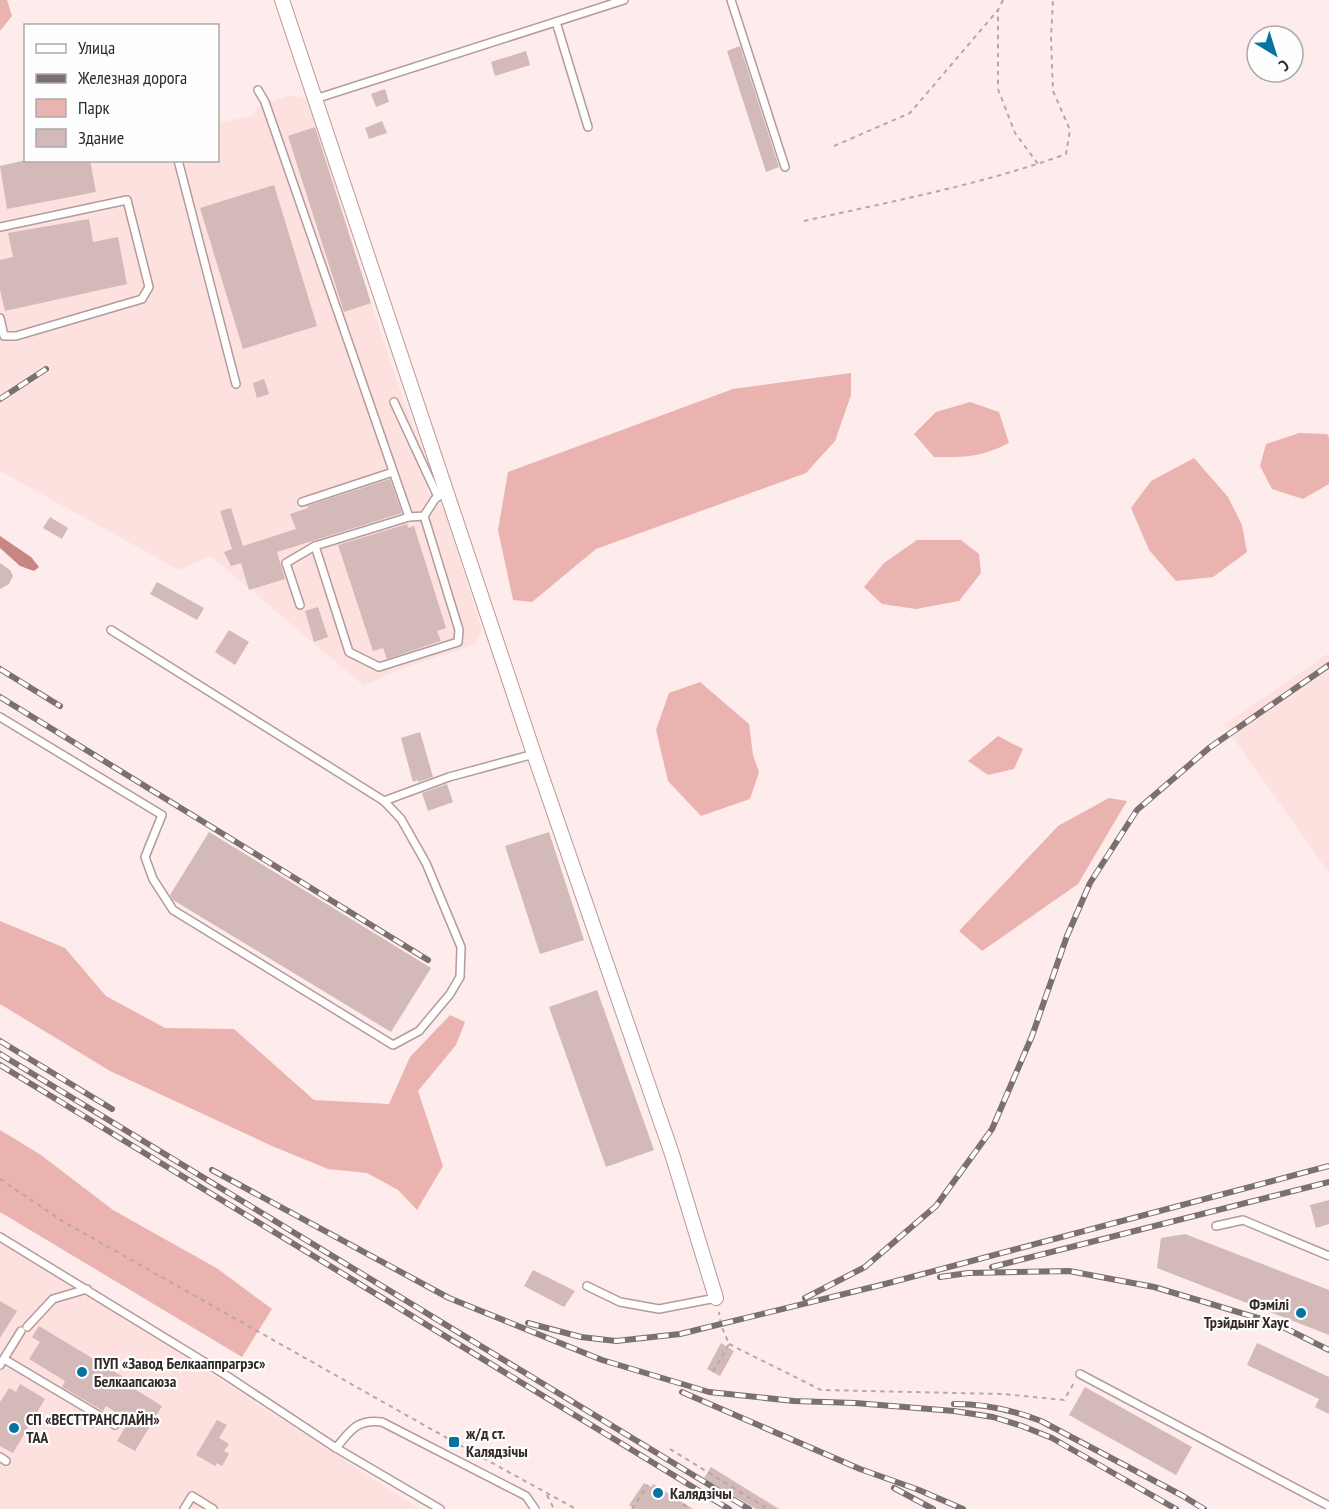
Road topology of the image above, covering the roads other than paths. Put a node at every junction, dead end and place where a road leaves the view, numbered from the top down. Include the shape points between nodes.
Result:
1 (282, 0) edge
2 (624, 0) edge
3 (731, 0) edge
4 (556, 22) junction
5 (258, 90) dead end
6 (315, 99) junction
7 (588, 127) dead end
8 (179, 162) edge
9 (785, 167) dead end
10 (0, 227) edge
11 (0, 318) edge
12 (236, 384) dead end
13 (394, 402) dead end
14 (393, 472) junction
15 (442, 494) junction
16 (302, 502) dead end
17 (424, 516) junction
18 (409, 517) junction
19 (315, 546) junction
20 (300, 605) dead end
21 (111, 630) dead end
22 (0, 717) edge
23 (534, 754) junction
24 (384, 801) junction
25 (1216, 1226) dead end
26 (0, 1237) edge
27 (1329, 1256) edge
28 (587, 1286) dead end
29 (87, 1289) junction
30 (716, 1298) joint
31 (2, 1362) edge
32 (1080, 1374) road end
33 (115, 1425) dead end
34 (336, 1448) junction
35 (1329, 1506) edge
36 (184, 1509) edge
37 (213, 1509) edge
38 (440, 1509) edge
39 (535, 1509) edge

1 - 6 street
2 - 4 lane
3 - 9 lane
4 - 6 lane
4 - 7 lane
5 - 14 lane via 266,102
6 - 15 street
8 - 12 lane
10 - 11 lane via 127,200 149,287 142,299 16,336 4,336
13 - 15 lane
14 - 16 lane
14 - 18 lane
15 - 17 lane
15 - 23 street
17 - 18 lane
17 - 19 lane via 459,630 458,642 379,667 349,652
18 - 19 lane
19 - 20 lane via 286,563
21 - 24 lane
22 - 24 lane via 162,815 145,857 153,879 173,910 393,1045 419,1031 450,994 460,977 461,947 426,863 401,819
23 - 24 lane via 449,777
23 - 30 street via 672,1154
25 - 27 lane via 1243,1220
26 - 29 lane
28 - 30 lane via 620,1302 659,1309
29 - 31 lane via 53,1299 24,1329
29 - 34 lane
31 - 33 lane
32 - 35 lane
34 - 38 lane
34 - 39 lane via 362,1422 382,1422 526,1496
36 - 37 lane via 192,1496

